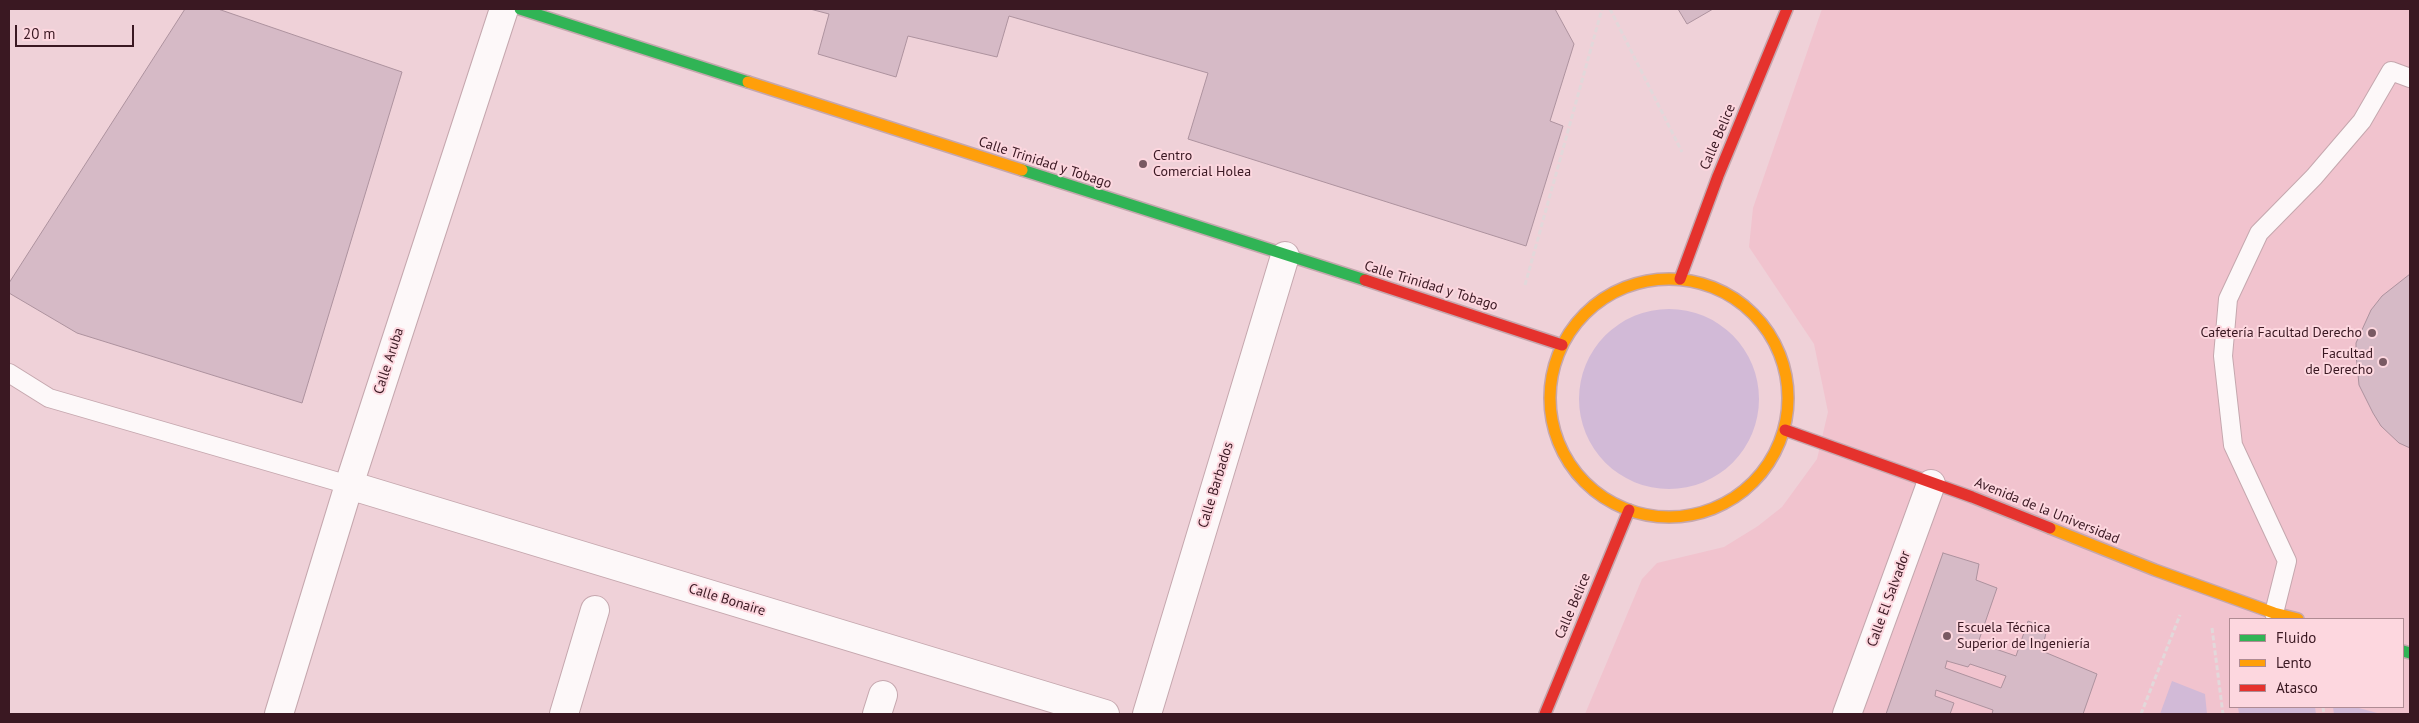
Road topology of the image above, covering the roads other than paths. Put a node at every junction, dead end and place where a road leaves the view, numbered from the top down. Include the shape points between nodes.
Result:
1 (504, 9) edge
2 (520, 9) edge
3 (1787, 9) edge
4 (2410, 78) edge
5 (1285, 256) junction
6 (1680, 279) junction
7 (1562, 345) junction
8 (9, 373) edge
9 (1785, 430) junction
10 (1931, 484) junction
11 (349, 485) junction
12 (1630, 510) junction
13 (595, 610) dead end
14 (2274, 613) junction
15 (2294, 618) edge
16 (280, 714) edge
17 (564, 714) edge
18 (1105, 714) edge
19 (1148, 714) edge
20 (1545, 714) edge
21 (1847, 714) edge

1 - 11 street, Calle Aruba
2 - 5 street, Calle Trinidad y Tobago
3 - 6 street, Calle Belice via 1718,176
4 - 14 lane via 2391,71 2362,121 2314,177 2259,233 2228,300 2223,356 2233,445 2286,560
5 - 7 street, Calle Trinidad y Tobago
5 - 19 street, Calle Barbados
6 - 7 street via 1644,281 1610,294 1582,316
6 - 9 street via 1697,281 1729,294 1767,329 1787,378
7 - 12 street via 1550,388 1550,410 1558,439 1576,472 1592,488 1609,501
8 - 11 lane via 49,398
9 - 10 street, Avenida de la Universidad
9 - 12 street via 1762,473 1752,485 1724,504 1678,517 1645,515
10 - 14 street, Avenida de la Universidad
10 - 21 street, Calle El Salvador
11 - 16 street, Calle Aruba
11 - 18 street, Calle Bonaire
12 - 20 street, Calle Belice
13 - 17 street
14 - 15 street, Avenida de la Universidad

